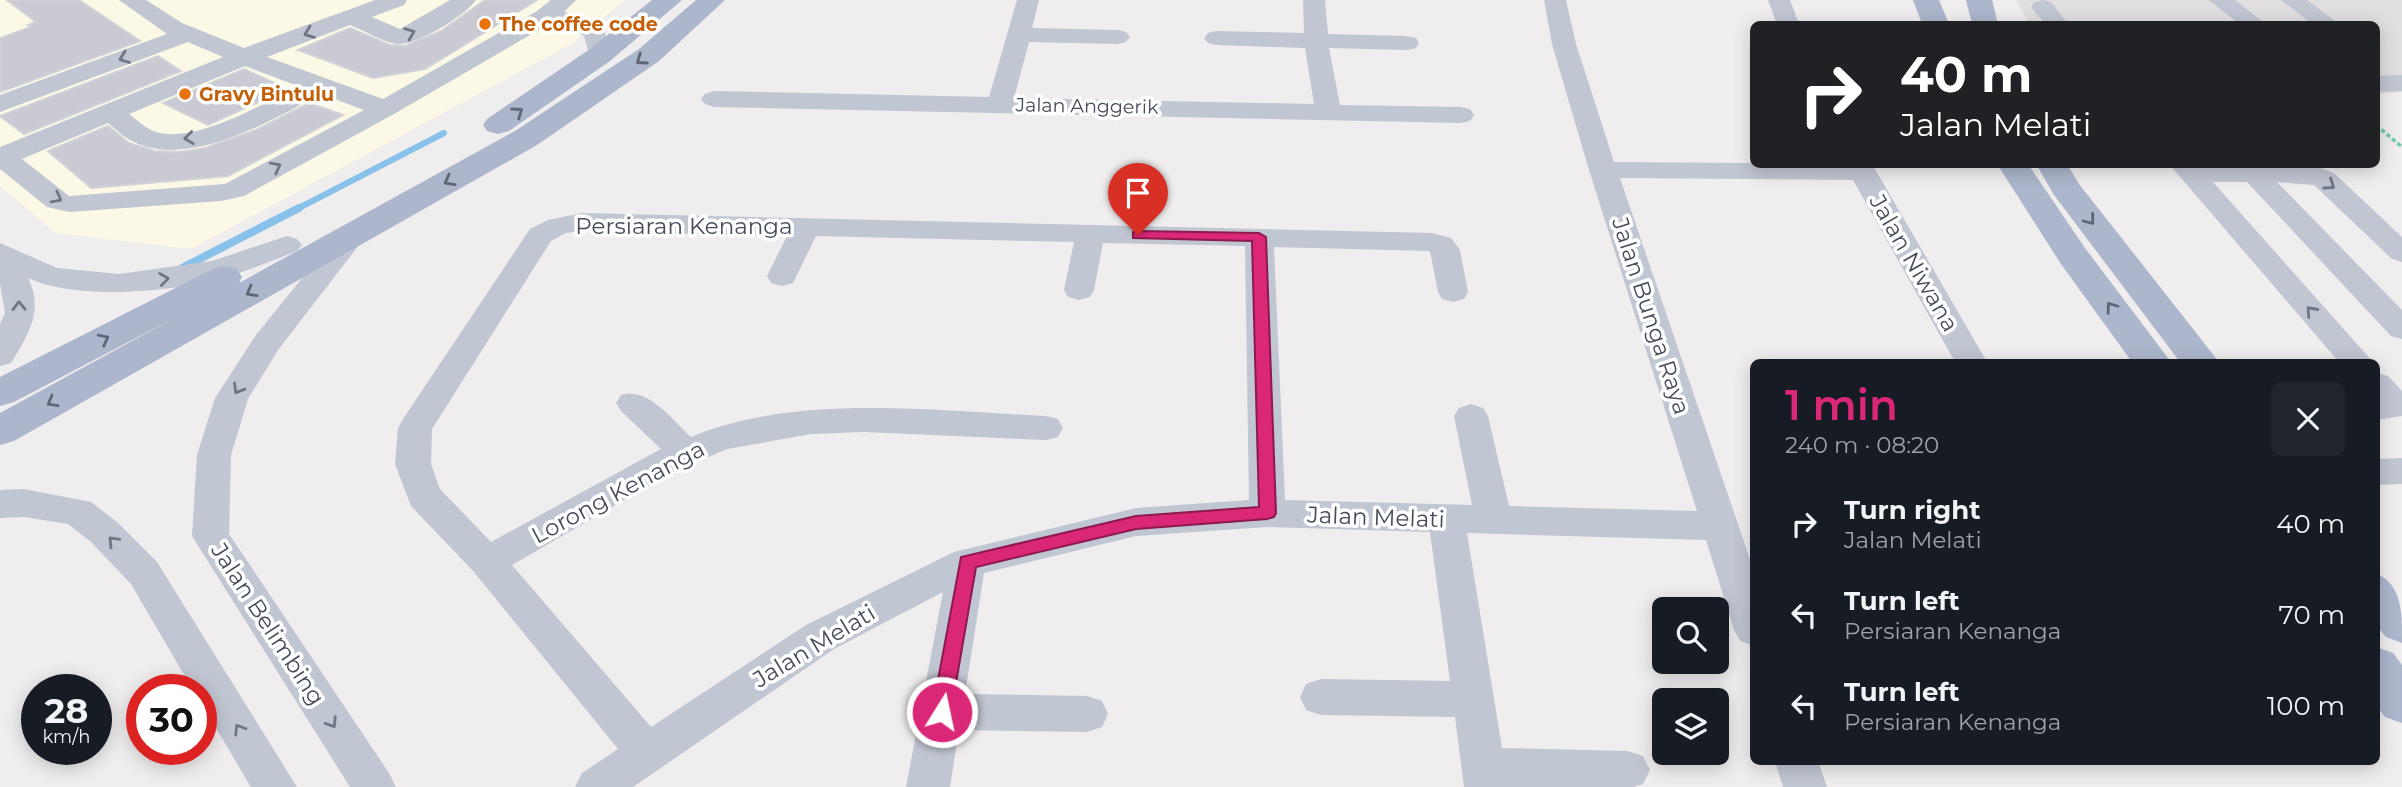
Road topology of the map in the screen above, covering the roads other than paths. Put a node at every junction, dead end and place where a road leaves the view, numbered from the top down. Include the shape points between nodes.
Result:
1 (130, 0) edge
2 (396, 0) edge
3 (465, 0) edge
4 (669, 0) edge
5 (712, 0) edge
6 (1028, 0) edge
7 (1314, 0) edge
8 (1555, 0) edge
9 (1779, 0) edge
10 (1926, 0) edge
11 (1979, 0) edge
12 (2220, 0) edge
13 (2292, 0) edge
14 (555, 8) edge
15 (351, 17) junction
16 (1787, 21) edge
17 (1934, 21) edge
18 (1984, 21) edge
19 (2250, 21) edge
20 (2323, 21) edge
21 (188, 34) junction
22 (1018, 35) junction
23 (1118, 37) dead end
24 (1216, 38) dead end
25 (1316, 40) junction
26 (1407, 43) dead end
27 (600, 55) junction
28 (244, 57) junction
29 (2402, 83) edge
30 (2380, 84) edge
31 (319, 85) junction
32 (714, 99) dead end
33 (0, 104) edge
34 (1000, 104) junction
35 (385, 109) junction
36 (1328, 111) junction
37 (111, 112) junction
38 (1461, 115) dead end
39 (1, 156) edge
40 (1860, 168) edge
41 (2015, 168) edge
42 (2053, 168) edge
43 (2186, 169) edge
44 (1604, 170) junction
45 (2255, 175) junction
46 (806, 226) junction
47 (1090, 234) junction
48 (351, 236) junction
49 (1259, 237) junction
50 (287, 245) junction
51 (2, 253) edge
52 (2402, 253) edge
53 (782, 276) dead end
54 (1079, 290) dead end
55 (1453, 292) dead end
56 (2402, 329) edge
57 (0, 355) edge
58 (1969, 359) edge
59 (2149, 359) edge
60 (2199, 359) edge
61 (2354, 359) edge
62 (0, 393) edge
63 (634, 403) dead end
64 (1471, 416) dead end
65 (1046, 428) dead end
66 (0, 431) edge
67 (685, 452) junction
68 (2402, 471) edge
69 (2380, 472) edge
70 (0, 504) edge
71 (1267, 513) junction
72 (1447, 520) junction
73 (1494, 521) junction
74 (1719, 526) junction
75 (487, 562) junction
76 (968, 562) junction
77 (2380, 596) edge
78 (1750, 618) edge
79 (2402, 624) edge
80 (2380, 672) edge
81 (1321, 697) dead end
82 (1473, 699) junction
83 (2402, 702) edge
84 (942, 712) junction
85 (1087, 714) dead end
86 (647, 753) junction
87 (1797, 765) edge
88 (1628, 770) dead end
89 (1484, 777) edge
90 (275, 787) edge
91 (374, 787) edge
92 (597, 787) edge
93 (928, 787) edge
94 (1805, 787) edge

1 - 21 street
2 - 15 street
15 -> 3 street via 404,37
4 - 27 main road
5 -> 48 main road via 649,55 526,138
6 - 22 street
7 - 25 street
8 - 44 street, Jalan Bunga Raya via 1564,44
9 - 16 street
10 - 17 main road
11 - 18 main road
12 - 19 street
13 - 20 street
14 - 27 street via 595,33
14 - 35 street
15 -> 28 street
21 - 28 street
21 -> 33 street
22 - 23 street
22 - 34 street
24 - 25 street
25 - 26 street
25 - 36 street
50 -> 27 main road via 493,129
28 - 31 street
28 - 37 street
29 - 30 street
31 - 35 street
31 -> 37 street via 229,130 179,140 145,137
32 - 34 street, Jalan Anggerik
34 - 36 street, Jalan Anggerik
39 -> 35 street via 57,201 69,204 208,195 234,190
36 - 38 street, Jalan Anggerik
37 - 39 street
40 - 44 street
40 - 58 street, Jalan Niwana
59 -> 41 main road
42 -> 60 main road
43 - 45 street
61 -> 43 street
44 - 74 street, Jalan Bunga Raya
45 -> 52 street via 2310,174 2324,179
45 - 56 street
46 - 47 street, Persiaran Kenanga
46 - 53 street
46 - 75 street, Persiaran Kenanga via 582,222 540,235 415,428 413,464 424,496
47 - 49 street, Persiaran Kenanga
47 - 54 street
48 -> 66 main road
48 -> 91 street, Jalan Belimbing via 267,343 232,398 214,455 210,536
49 - 55 street, Persiaran Kenanga via 1441,244
49 - 71 street
51 -> 50 street via 51,277 119,284 217,270
62 -> 50 main road
57 -> 51 street via 21,313 18,289
63 - 67 street
64 - 73 street
65 - 67 street, Lorong Kenanga via 811,422 721,438
67 - 75 street, Lorong Kenanga
68 - 69 street
90 -> 70 street via 144,573 78,512
71 - 72 street, Jalan Melati
71 - 76 street, Jalan Melati via 1136,522
72 - 73 street, Jalan Melati
72 - 82 street
73 - 74 street, Jalan Melati
74 - 78 street, Jalan Bunga Raya
75 - 86 street, Persiaran Kenanga
76 - 84 street
76 - 86 street, Jalan Melati via 820,637
77 - 79 main road
80 - 83 main road
81 - 82 street
82 - 89 street
84 - 85 street
84 - 93 street
86 - 92 street, Jalan Melati
87 - 94 street
88 - 89 street

